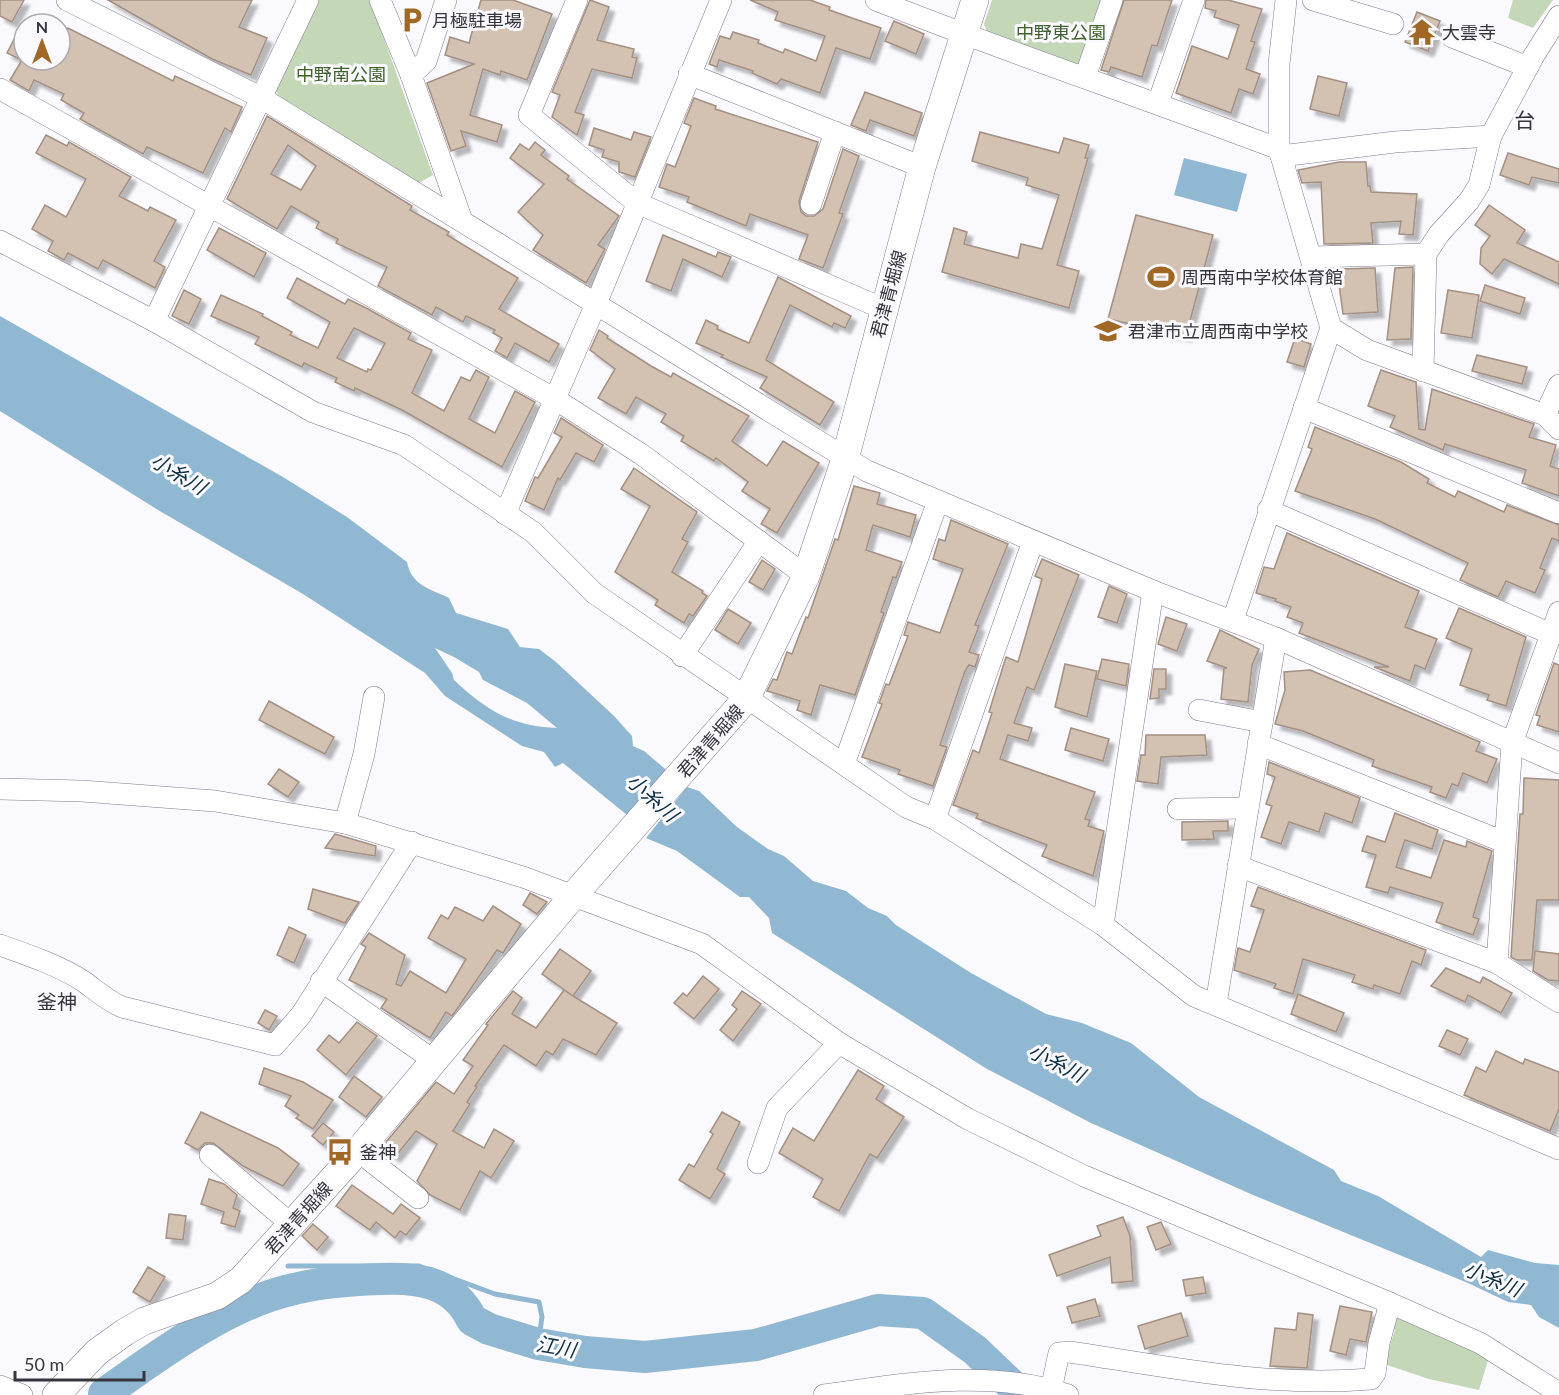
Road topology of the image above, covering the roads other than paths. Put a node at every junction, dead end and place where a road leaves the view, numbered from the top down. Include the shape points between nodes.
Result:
1 (67, 0) edge
2 (308, 0) edge
3 (380, 0) edge
4 (446, 0) edge
5 (577, 0) edge
6 (721, 0) edge
7 (876, 0) edge
8 (975, 0) edge
9 (1112, 0) edge
10 (1194, 0) edge
11 (1286, 0) edge
12 (1313, 0) edge
13 (1559, 16) edge
14 (1393, 24) dead end
15 (963, 35) junction
16 (1452, 37) dead end
17 (1528, 67) junction
18 (689, 74) junction
19 (411, 75) junction
20 (1085, 77) junction
21 (0, 89) edge
22 (260, 97) junction
23 (1158, 103) junction
24 (835, 132) junction
25 (1491, 136) junction
26 (1280, 153) junction
27 (922, 167) junction
28 (637, 203) junction
29 (811, 204) dead end
30 (210, 205) junction
31 (461, 219) junction
32 (0, 241) edge
33 (1426, 254) junction
34 (1312, 257) junction
35 (596, 304) junction
36 (884, 309) junction
37 (154, 321) junction
38 (1331, 328) junction
39 (1423, 372) junction
40 (1559, 385) edge
41 (555, 399) junction
42 (1304, 408) junction
43 (1552, 422) edge
44 (844, 459) junction
45 (938, 501) junction
46 (1268, 510) junction
47 (1559, 513) edge
48 (505, 514) junction
49 (759, 541) junction
50 (1033, 541) junction
51 (806, 576) junction
52 (1154, 591) junction
53 (1559, 612) edge
54 (1233, 620) junction
55 (1551, 634) junction
56 (1276, 638) junction
57 (682, 656) junction
58 (374, 697) dead end
59 (746, 699) junction
60 (1199, 710) dead end
61 (1262, 722) junction
62 (1512, 743) junction
63 (1258, 744) junction
64 (1559, 763) edge
65 (844, 764) junction
66 (0, 789) edge
67 (1248, 808) junction
68 (1179, 809) dead end
69 (935, 819) junction
70 (345, 823) junction
71 (412, 842) junction
72 (1504, 842) junction
73 (1238, 866) junction
74 (573, 896) junction
75 (1103, 925) junction
76 (0, 945) edge
77 (1497, 963) junction
78 (321, 981) junction
79 (1559, 1002) edge
80 (1216, 1004) junction
81 (839, 1043) junction
82 (433, 1060) junction
83 (1559, 1149) edge
84 (358, 1151) junction
85 (210, 1155) dead end
86 (758, 1163) dead end
87 (418, 1198) dead end
88 (292, 1224) junction
89 (1390, 1303) junction
90 (0, 1386) edge
91 (1053, 1391) edge
92 (1559, 1393) edge
93 (22, 1395) edge
94 (56, 1395) edge
95 (825, 1395) edge

1 - 22 street
2 - 22 street
3 - 19 street
4 - 19 street via 426,62
5 - 28 street via 529,115
6 - 18 street
7 - 15 street
8 - 15 main road, 君津青堀線
9 - 20 street
10 - 23 street
11 - 26 street via 1279,64
12 - 14 street
13 - 17 street
15 - 20 street
15 - 27 main road, 君津青堀線
16 - 17 street
17 - 25 street
18 - 24 street
18 - 28 street
19 - 31 street
20 - 23 street
21 - 30 street
22 - 30 street
22 - 31 street
23 - 26 street
24 - 27 street
24 - 29 street
25 - 26 street
25 - 33 street via 1479,184
26 - 34 street
27 - 36 main road, 君津青堀線
28 - 35 street
28 - 36 street
30 - 37 street
30 - 41 street
31 - 35 street
32 - 37 street
33 - 34 street
33 - 39 street
34 - 38 street
35 - 41 street
35 - 44 street
36 - 44 main road, 君津青堀線
37 - 48 street via 313,412 404,445
38 - 39 street via 1367,350
38 - 42 street
39 - 43 street
40 - 43 street
41 - 48 street
41 - 49 street via 641,454
42 - 46 street
42 - 47 street
44 - 45 street
44 - 51 main road, 君津青堀線
45 - 50 street
45 - 65 street
46 - 54 street
46 - 55 street
48 - 57 street via 533,532 594,593
49 - 51 street
49 - 57 street
50 - 52 street
50 - 69 street
51 - 59 main road, 君津青堀線
52 - 54 street
52 - 75 street
53 - 55 street
54 - 56 street
55 - 62 street
56 - 61 street
56 - 62 street
57 - 59 street
58 - 70 street via 364,754
59 - 65 street
59 - 74 main road, 君津青堀線
60 - 61 street
61 - 63 street
62 - 64 street
62 - 72 street
63 - 67 street
63 - 72 street
65 - 69 street via 906,807
66 - 70 street via 215,801
67 - 68 street
67 - 73 street
69 - 75 street
70 - 71 street
71 - 74 street
71 - 78 street
72 - 77 street
73 - 77 street
73 - 80 street
74 - 81 street via 702,944
74 - 82 main road, 君津青堀線
75 - 80 street via 1194,996
76 - 78 street via 83,981 105,1000 268,1045 280,1041
77 - 79 street
78 - 82 street
80 - 83 street
81 - 86 street via 777,1108
81 - 89 street via 969,1119 1084,1176
82 - 84 main road, 君津青堀線
84 - 87 street
84 - 88 main road, 君津青堀線
85 - 88 street
88 - 94 main road, 君津青堀線 via 241,1280 217,1296 144,1321 125,1332 97,1352
89 - 91 street via 1371,1379 1255,1379 1070,1352 1059,1353
89 - 92 street via 1480,1343
90 - 93 street
91 - 95 street via 982,1381 914,1382

